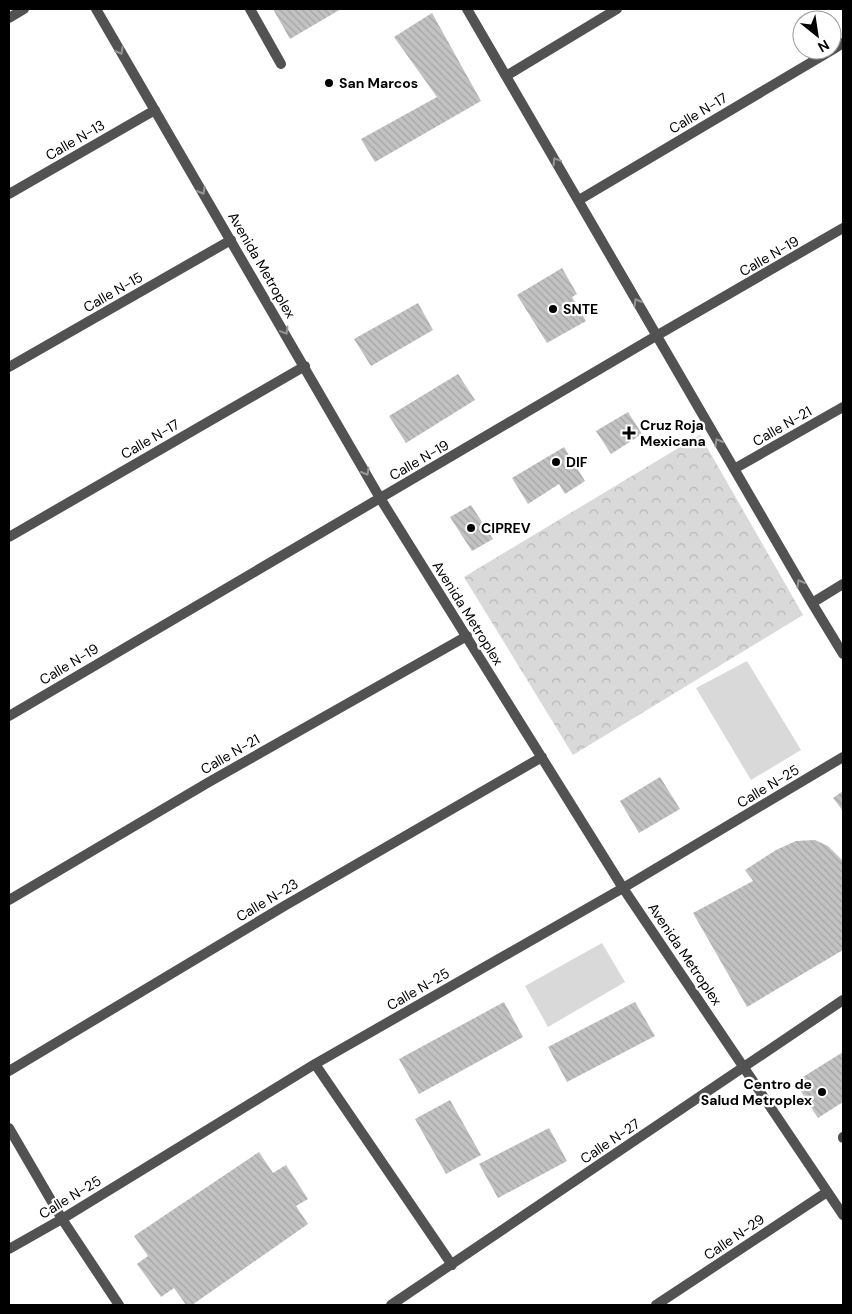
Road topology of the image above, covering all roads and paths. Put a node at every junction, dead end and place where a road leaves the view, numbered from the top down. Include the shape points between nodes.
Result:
1 (24, 9) edge
2 (96, 9) edge
3 (250, 9) edge
4 (467, 9) edge
5 (617, 9) edge
6 (9, 18) edge
7 (815, 60) edge
8 (281, 64) dead end
9 (506, 76) junction
10 (155, 110) junction
11 (9, 194) edge
12 (579, 200) junction
13 (843, 228) edge
14 (231, 240) junction
15 (656, 336) junction
16 (305, 366) junction
17 (9, 367) edge
18 (843, 407) edge
19 (734, 469) junction
20 (380, 498) junction
21 (9, 537) edge
22 (843, 584) edge
23 (812, 603) junction
24 (467, 636) junction
25 (843, 654) edge
26 (9, 716) edge
27 (542, 757) junction
28 (843, 757) edge
29 (623, 888) junction
30 (9, 900) edge
31 (843, 1000) edge
32 (315, 1064) junction
33 (744, 1067) junction
34 (9, 1070) edge
35 (9, 1128) edge
36 (828, 1192) junction
37 (843, 1215) edge
38 (62, 1219) junction
39 (9, 1249) edge
40 (452, 1264) junction
41 (119, 1305) edge
42 (391, 1305) edge
43 (656, 1305) edge

1 - 6 street
2 -> 10 street, Avenida Metroplex
3 - 8 street
4 - 9 street
5 - 9 street
7 - 12 street, Calle N-17
12 -> 9 street
10 - 11 street, Calle N-13
10 -> 14 street, Avenida Metroplex
15 -> 12 street
13 - 15 street, Calle N-19
14 -> 16 street, Avenida Metroplex
14 - 17 street, Calle N-15
19 -> 15 street
15 - 20 street, Calle N-19
16 -> 20 street, Avenida Metroplex
16 - 21 street, Calle N-17
18 - 19 street, Calle N-21
23 -> 19 street
20 - 24 street, Avenida Metroplex
20 - 26 street, Calle N-19
22 - 23 street
23 - 25 street
24 - 27 street, Avenida Metroplex
24 - 30 street, Calle N-21
27 - 29 street, Avenida Metroplex
27 - 34 street, Calle N-23
28 - 29 street, Calle N-25
29 - 32 street, Calle N-25
29 - 33 street, Avenida Metroplex
31 - 33 street, Calle N-27
32 - 38 street, Calle N-25
32 - 40 street
33 - 36 street, Avenida Metroplex
33 - 40 street, Calle N-27
35 - 38 street
36 - 37 street, Avenida Metroplex
36 - 43 street, Calle N-29
38 - 39 street, Calle N-25
38 - 41 street
40 - 42 street, Calle N-27

